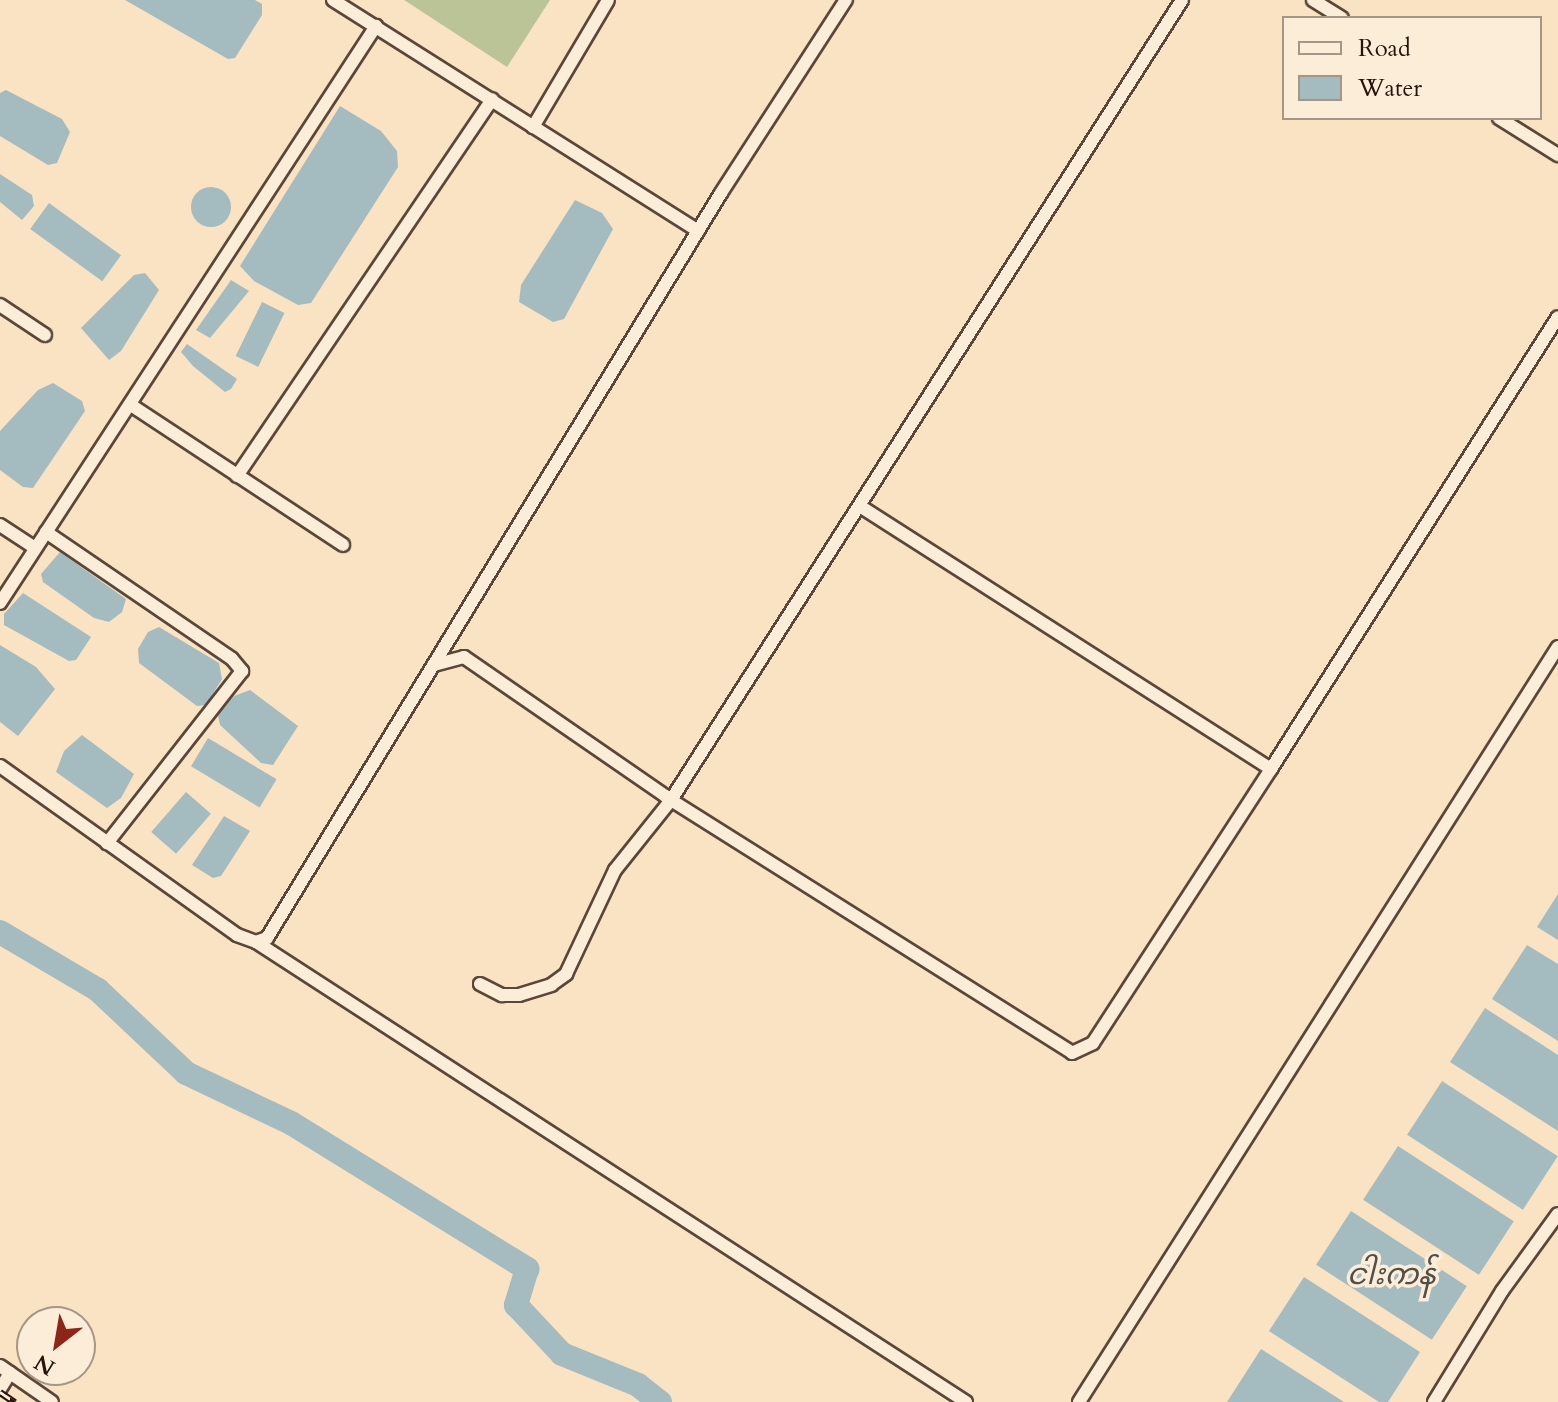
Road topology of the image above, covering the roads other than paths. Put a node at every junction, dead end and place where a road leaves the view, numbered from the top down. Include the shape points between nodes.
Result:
1 (608, 0) edge
2 (846, 0) edge
3 (1182, 0) edge
4 (1313, 0) edge
5 (342, 2) edge
6 (1339, 16) edge
7 (376, 26) junction
8 (492, 99) junction
9 (1502, 120) edge
10 (533, 127) junction
11 (1558, 155) edge
12 (698, 231) junction
13 (0, 305) edge
14 (1558, 317) edge
15 (45, 335) dead end
16 (131, 405) junction
17 (237, 476) junction
18 (860, 506) junction
19 (0, 525) edge
20 (46, 532) junction
21 (343, 545) dead end
22 (35, 548) junction
23 (0, 603) edge
24 (1558, 647) edge
25 (434, 665) junction
26 (0, 766) edge
27 (1271, 769) junction
28 (671, 800) junction
29 (107, 843) junction
30 (256, 942) junction
31 (480, 984) dead end
32 (1558, 1214) edge
33 (5, 1370) edge
34 (0, 1389) edge
35 (52, 1402) edge
36 (966, 1402) edge
37 (1079, 1402) edge
38 (1434, 1402) edge

1 - 10 street
2 - 12 street
3 - 18 street
4 - 6 street
5 - 7 street
7 - 8 street
7 - 16 street
8 - 10 street
8 - 17 street
9 - 11 street
10 - 12 street
12 - 25 street
13 - 15 street
14 - 27 street
16 - 17 street
16 - 20 street
17 - 21 street
18 - 27 street
18 - 28 street
19 - 22 street
20 - 22 street
20 - 29 street via 232,659 242,671
22 - 23 street
24 - 37 street
25 - 28 street via 464,657
25 - 30 street via 267,938
26 - 29 street
27 - 28 street via 1093,1043 1072,1053
28 - 31 street via 615,870 566,974 519,995 502,995
29 - 30 street via 237,935
30 - 36 street
32 - 38 street via 1502,1291
33 - 34 street
33 - 35 street

